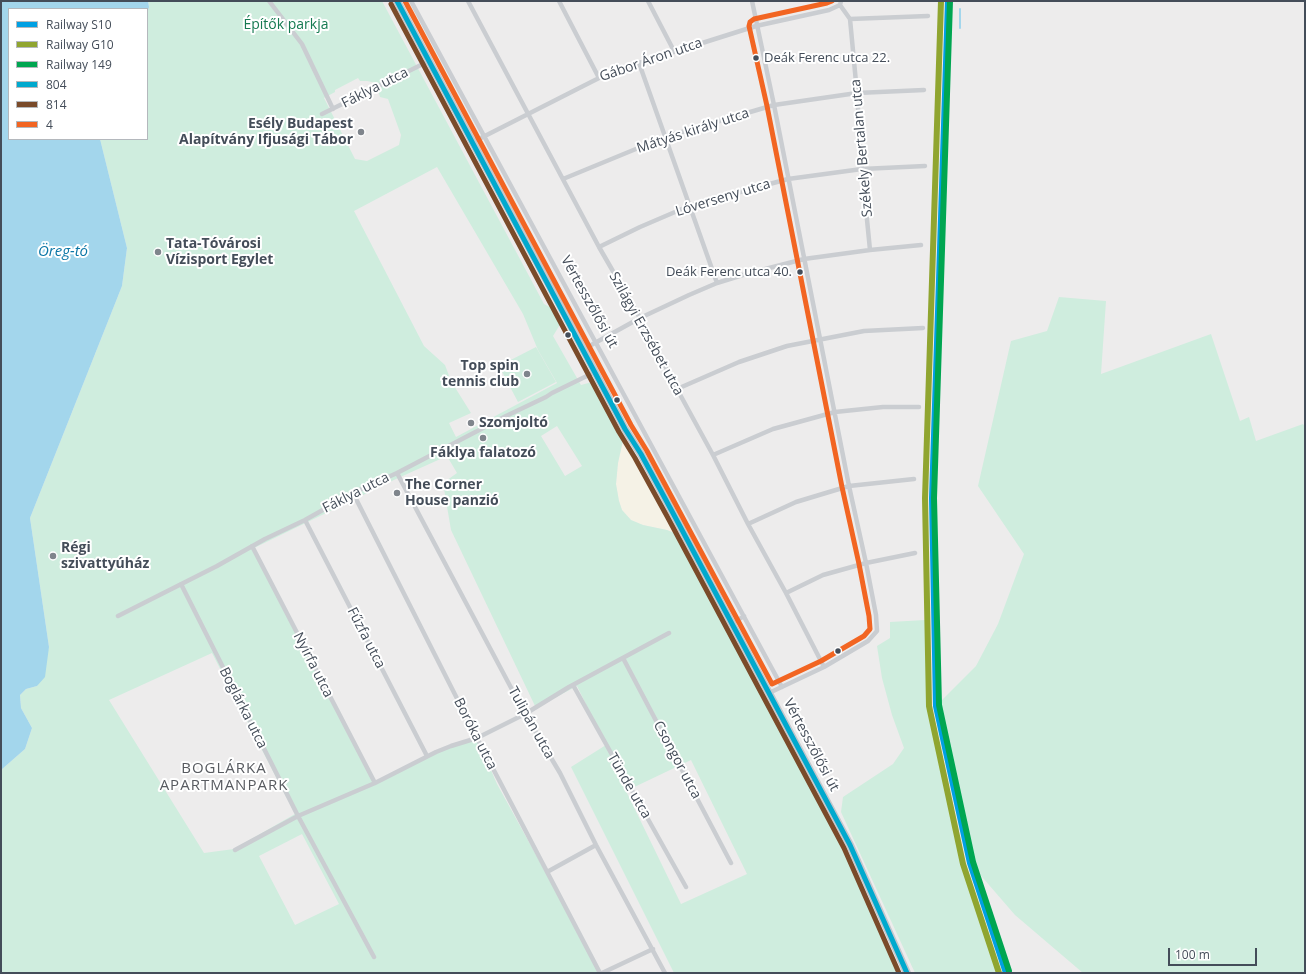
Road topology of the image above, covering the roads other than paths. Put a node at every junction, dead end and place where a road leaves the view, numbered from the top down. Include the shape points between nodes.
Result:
1 (269, 1) edge
2 (397, 1) edge
3 (411, 1) edge
4 (468, 1) edge
5 (558, 1) edge
6 (648, 1) edge
7 (752, 1) edge
8 (840, 3) edge
9 (928, 16) dead end
10 (850, 19) junction
11 (756, 26) junction
12 (674, 51) junction
13 (429, 61) junction
14 (639, 63) junction
15 (600, 78) junction
16 (924, 90) dead end
17 (857, 93) junction
18 (774, 105) junction
19 (333, 109) junction
20 (528, 113) junction
21 (322, 114) dead end
22 (484, 136) junction
23 (665, 137) junction
24 (472, 142) junction
25 (925, 166) dead end
26 (862, 169) junction
27 (788, 179) junction
28 (563, 180) junction
29 (689, 206) junction
30 (921, 246) dead end
31 (599, 247) junction
32 (870, 250) junction
33 (804, 259) junction
34 (717, 283) junction
35 (640, 318) junction
36 (923, 328) dead end
37 (821, 339) junction
38 (596, 342) junction
39 (584, 349) junction
40 (595, 372) junction
41 (677, 389) junction
42 (919, 407) dead end
43 (835, 412) junction
44 (713, 455) junction
45 (397, 473) junction
46 (914, 479) dead end
47 (849, 486) junction
48 (353, 494) junction
49 (305, 520) junction
50 (748, 524) junction
51 (252, 546) junction
52 (915, 553) dead end
53 (866, 563) junction
54 (181, 584) junction
55 (786, 593) junction
56 (118, 616) dead end
57 (744, 616) junction
58 (732, 624) junction
59 (669, 633) dead end
60 (623, 658) junction
61 (824, 666) junction
62 (573, 685) junction
63 (782, 687) junction
64 (769, 693) junction
65 (525, 714) junction
66 (476, 738) junction
67 (427, 756) junction
68 (374, 783) junction
69 (298, 816) junction
70 (596, 845) junction
71 (235, 850) dead end
72 (731, 863) dead end
73 (547, 872) junction
74 (686, 887) dead end
75 (653, 949) junction
76 (374, 957) dead end
77 (601, 973) edge
78 (665, 973) edge
79 (907, 973) edge

1 - 19 street via 302,44
2 - 13 main road, Vértesszőlősi út
3 - 22 street, Vértesszőlősi út
4 - 20 street, Szilágyi Erzsébet utca
5 - 15 street
6 - 12 street
7 - 11 street
8 - 10 street
8 - 11 street, Gábor Áron utca via 829,10
9 - 10 street
10 - 17 street, Székely Bertalan utca
11 - 12 street, Gábor Áron utca
11 - 18 street
12 - 14 street, Gábor Áron utca
13 - 19 street, Fáklya utca
13 - 24 main road, Vértesszőlősi út
14 - 15 street, Gábor Áron utca
14 - 23 street
15 - 20 street, Gábor Áron utca
16 - 17 street, Mátyás király utca
17 - 18 street, Mátyás király utca
17 - 26 street, Székely Bertalan utca
18 - 23 street, Mátyás király utca
18 - 27 street
19 - 21 street, Fáklya utca
20 - 22 street, Gábor Áron utca
20 - 28 street, Szilágyi Erzsébet utca
22 - 24 street, Gábor Áron utca
22 - 38 street, Vértesszőlősi út
23 - 28 street, Mátyás király utca
23 - 29 street
24 - 39 main road, Vértesszőlősi út
25 - 26 street, Lóverseny utca
26 - 27 street, Lóverseny utca
26 - 32 street, Székely Bertalan utca
27 - 29 street, Lóverseny utca
27 - 33 street
28 - 31 street, Szilágyi Erzsébet utca
29 - 31 street, Lóverseny utca
29 - 34 street
30 - 32 street
31 - 35 street, Szilágyi Erzsébet utca
32 - 33 street
33 - 34 street
33 - 37 street
34 - 35 street
35 - 38 street
35 - 41 street, Szilágyi Erzsébet utca
36 - 37 street via 864,331
37 - 41 street via 780,348 739,362
37 - 43 street
38 - 39 street
38 - 57 street, Vértesszőlősi út
39 - 40 main road, Vértesszőlősi út
40 - 45 street, Fáklya utca
40 - 58 main road, Vértesszőlősi út
41 - 44 street, Szilágyi Erzsébet utca
42 - 43 street via 883,407
43 - 44 street via 773,429
43 - 47 street
44 - 50 street, Szilágyi Erzsébet utca
45 - 48 street, Fáklya utca
45 - 65 street, Tulipán utca
46 - 47 street
47 - 50 street via 796,502
47 - 53 street
48 - 49 street, Fáklya utca
48 - 66 street, Boróka utca
49 - 51 street, Fáklya utca
49 - 67 street, Fűzfa utca
50 - 55 street, Szilágyi Erzsébet utca
51 - 54 street, Fáklya utca
51 - 68 street, Nyírfa utca
52 - 53 street
53 - 55 street via 823,575
53 - 61 street via 877,631 868,641
54 - 56 street, Fáklya utca
54 - 69 street, Boglárka utca
55 - 61 street, Szilágyi Erzsébet utca
57 - 58 street
57 - 63 street, Vértesszőlősi út
58 - 64 main road, Vértesszőlősi út
59 - 60 street
60 - 62 street
60 - 72 street, Csongor utca
61 - 63 street
62 - 65 street
62 - 74 street, Tünde utca
63 - 64 street
64 - 79 main road, Vértesszőlősi út via 850,845
65 - 66 street
65 - 70 street, Tulipán utca via 560,774
66 - 67 street
66 - 73 street, Boróka utca
67 - 68 street
68 - 69 street
69 - 71 street
69 - 76 street, Boglárka utca
70 - 73 street
70 - 75 street, Tulipán utca
73 - 77 street, Boróka utca
75 - 77 street
75 - 78 street, Tulipán utca

